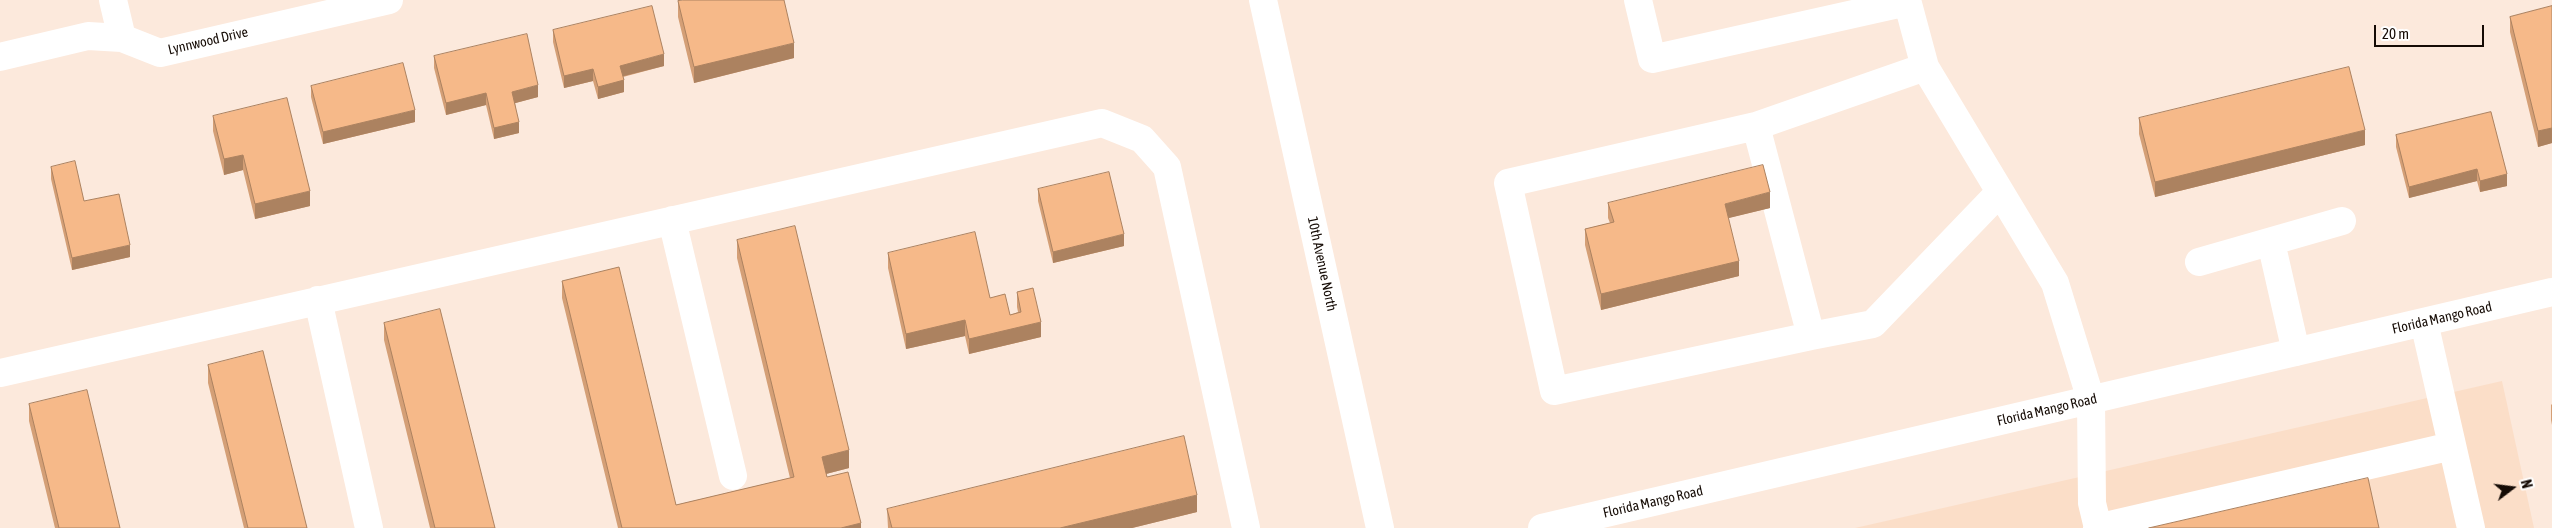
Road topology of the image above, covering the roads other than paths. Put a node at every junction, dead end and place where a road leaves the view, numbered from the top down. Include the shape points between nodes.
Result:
1 (113, 0) edge
2 (389, 0) edge
3 (1263, 0) edge
4 (1638, 0) edge
5 (1907, 1) edge
6 (122, 38) junction
7 (0, 57) edge
8 (1925, 67) junction
9 (1756, 126) junction
10 (2000, 192) junction
11 (672, 220) junction
12 (2342, 221) dead end
13 (2271, 242) junction
14 (2199, 262) dead end
15 (2552, 292) edge
16 (318, 300) junction
17 (2424, 322) junction
18 (1811, 336) junction
19 (2296, 352) junction
20 (0, 372) edge
21 (2091, 400) junction
22 (2452, 446) junction
23 (733, 476) dead end
24 (369, 528) edge
25 (1246, 528) edge
26 (1380, 528) edge
27 (1542, 528) edge
28 (2097, 528) edge
29 (2471, 528) edge

1 - 6 street
2 - 6 street, Lynnwood Drive via 160,52
3 - 26 street, 10th Avenue North
4 - 5 street via 1652,59
5 - 8 street
6 - 7 street, Lynnwood Drive via 88,36
8 - 9 street
8 - 10 street
9 - 18 street
9 - 18 street via 1508,183 1554,391
10 - 18 street via 1874,324
10 - 21 street via 2055,283
11 - 16 street
11 - 23 street
11 - 25 street via 1102,123 1142,139 1167,167
12 - 13 street
13 - 14 street
13 - 19 street
15 - 17 street, Florida Mango Road
16 - 20 street
16 - 24 street
17 - 19 street, Florida Mango Road
17 - 22 street
19 - 21 street, Florida Mango Road
21 - 27 street, Florida Mango Road
21 - 28 street via 2092,503
22 - 28 street
22 - 29 street

